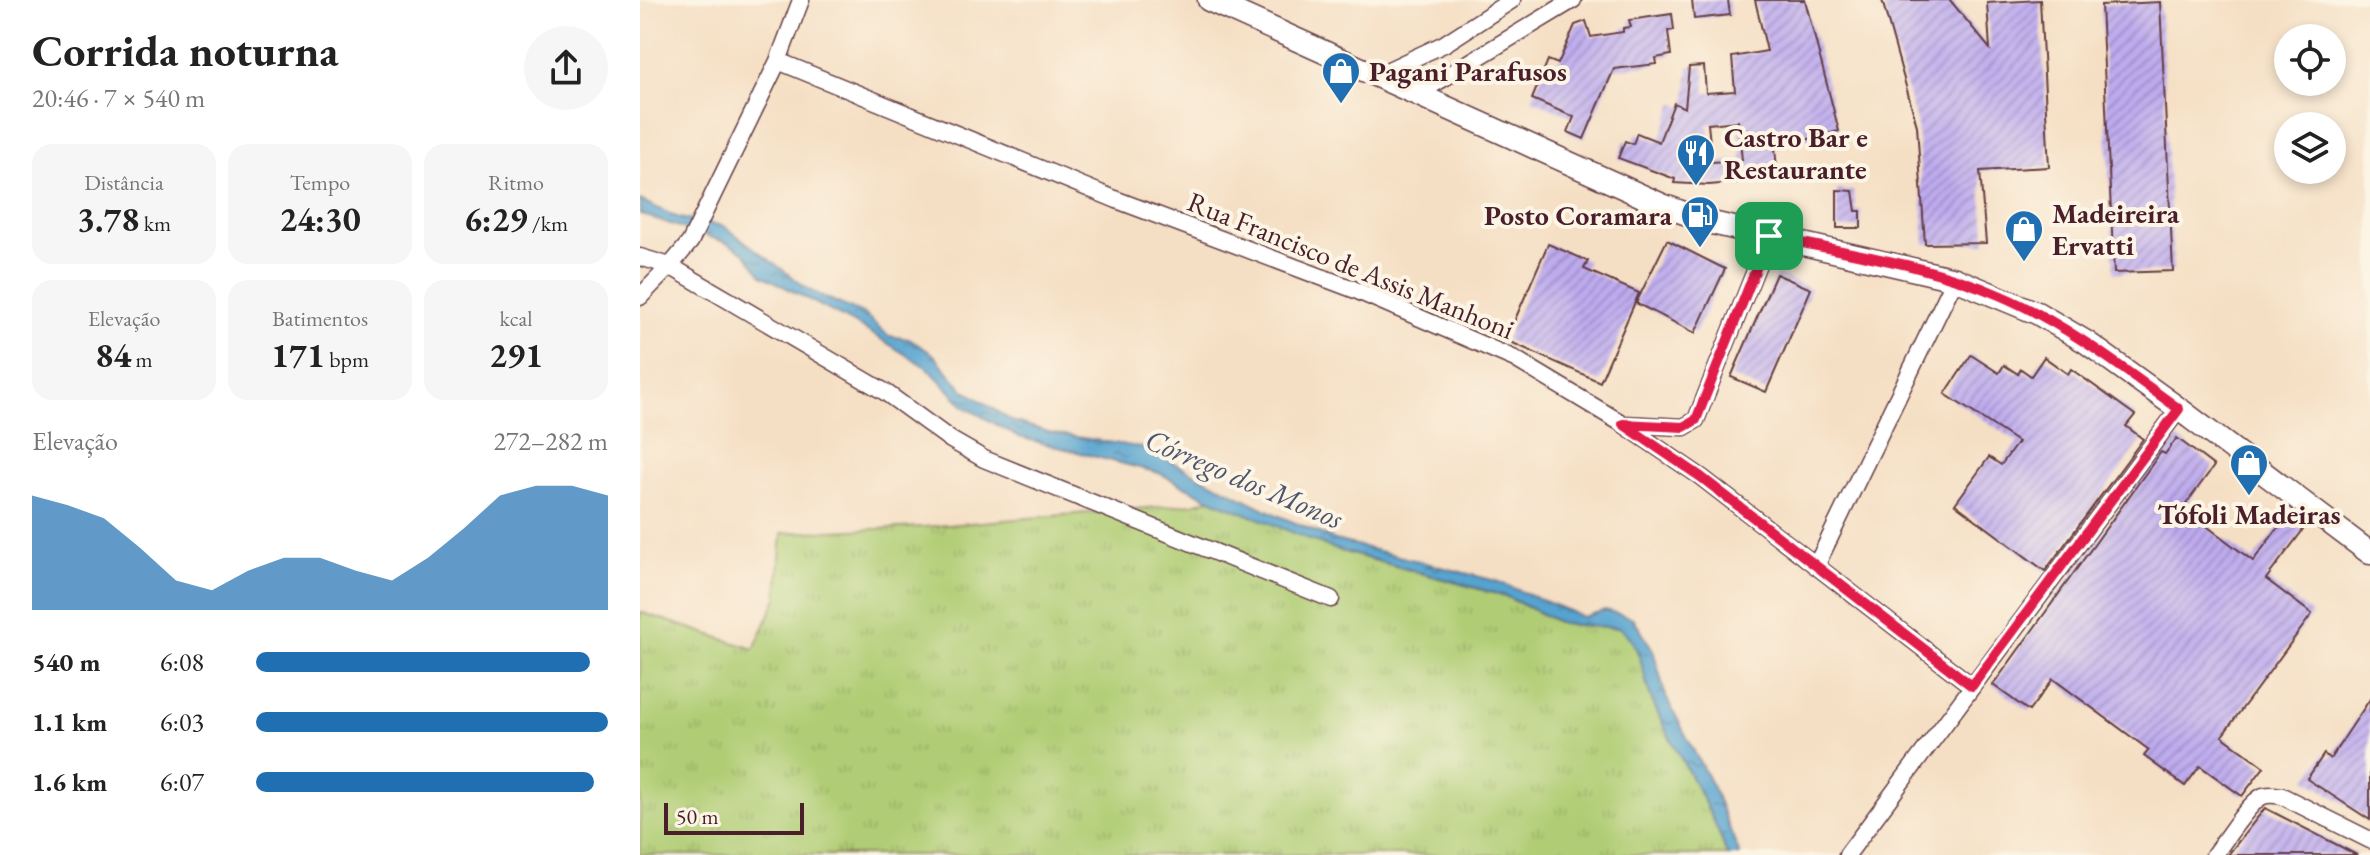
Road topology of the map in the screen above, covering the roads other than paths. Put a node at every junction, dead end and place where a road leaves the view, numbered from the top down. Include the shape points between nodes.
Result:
1 (801, 0) edge
2 (1209, 0) edge
3 (1512, 0) edge
4 (1573, 0) edge
5 (778, 61) junction
6 (1378, 75) junction
7 (1419, 93) junction
8 (1769, 236) junction
9 (640, 257) edge
10 (670, 266) junction
11 (1955, 279) junction
12 (640, 297) edge
13 (2179, 409) junction
14 (1623, 424) junction
15 (2370, 553) edge
16 (1816, 566) junction
17 (1331, 599) dead end
18 (1972, 686) junction
19 (2370, 840) edge
20 (1847, 855) edge
21 (2214, 855) edge

1 - 5 street
2 - 6 main road
3 - 6 street via 1444,44
4 - 7 street
5 - 10 street via 690,242
5 - 14 street, Rua Francisco de Assis Manhoni via 1117,200 1380,300 1515,359
6 - 7 main road
7 - 8 main road via 1662,205
8 - 11 main road
8 - 14 street via 1696,420 1684,427
9 - 10 street
10 - 12 street
10 - 17 street via 885,392 984,459
11 - 13 main road via 2037,313
11 - 16 street
13 - 15 main road
13 - 18 street
14 - 16 street, Rua Francisco de Assis Manhoni
16 - 18 street, Rua Francisco de Assis Manhoni
18 - 20 street
19 - 21 street via 2282,796 2262,796

